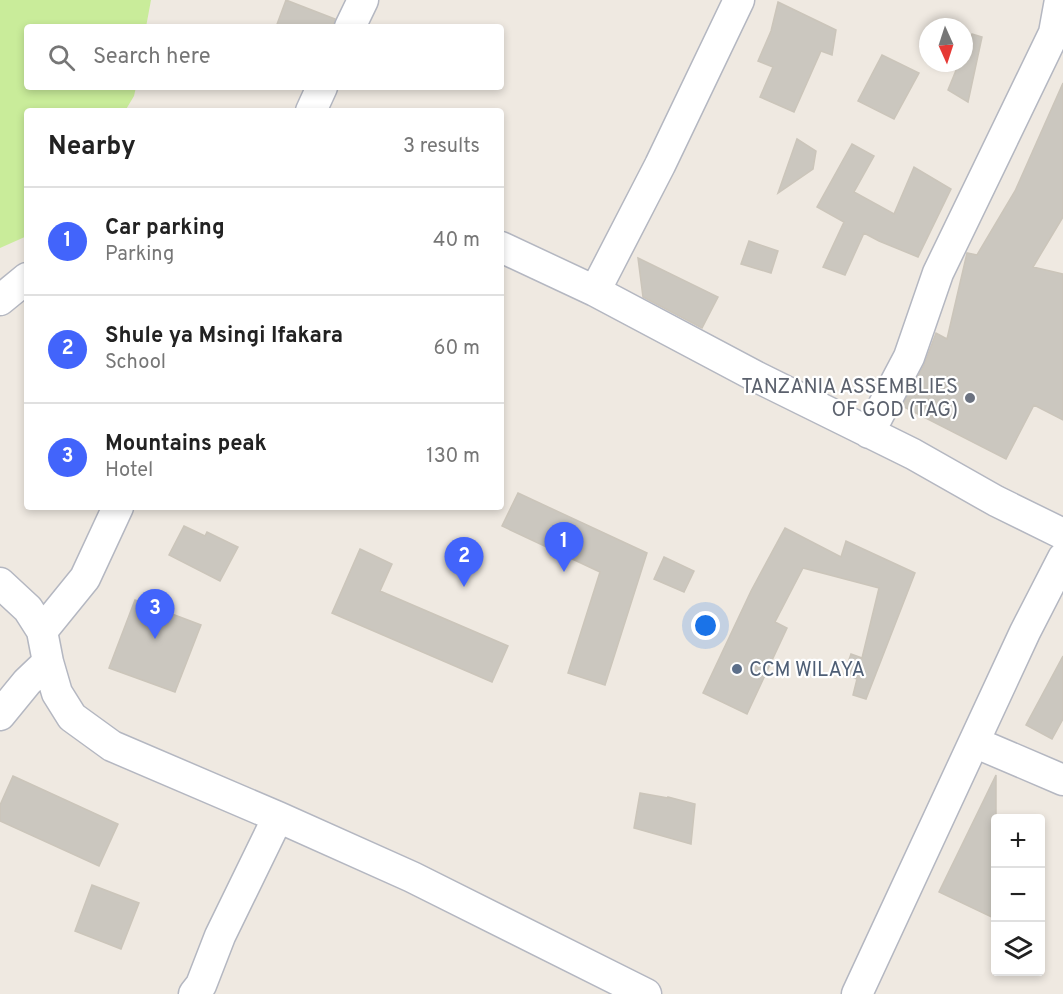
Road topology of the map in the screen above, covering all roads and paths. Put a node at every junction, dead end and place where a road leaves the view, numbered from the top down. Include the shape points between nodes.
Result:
1 (363, 0) edge
2 (739, 0) edge
3 (1060, 0) edge
4 (351, 24) edge
5 (321, 90) edge
6 (312, 108) edge
7 (504, 248) edge
8 (24, 280) edge
9 (595, 291) junction
10 (0, 300) edge
11 (869, 433) junction
12 (117, 510) edge
13 (1063, 534) edge
14 (1063, 558) edge
15 (0, 583) edge
16 (42, 631) junction
17 (48, 662) junction
18 (0, 715) edge
19 (974, 742) junction
20 (1063, 780) edge
21 (278, 817) junction
22 (204, 991) edge
23 (645, 994) edge
24 (857, 994) edge

1 - 4 street
2 - 9 street
3 - 11 street via 1054,33 938,273 909,357
5 - 6 street
7 - 9 street
8 - 10 street
9 - 11 street
11 - 13 street
12 - 16 street via 85,578
14 - 19 street
15 - 16 street via 28,609
16 - 17 street
17 - 18 street
17 - 21 street via 57,693 72,717 112,746
19 - 20 street
19 - 24 street
21 - 22 street via 220,936
21 - 23 street via 412,878

